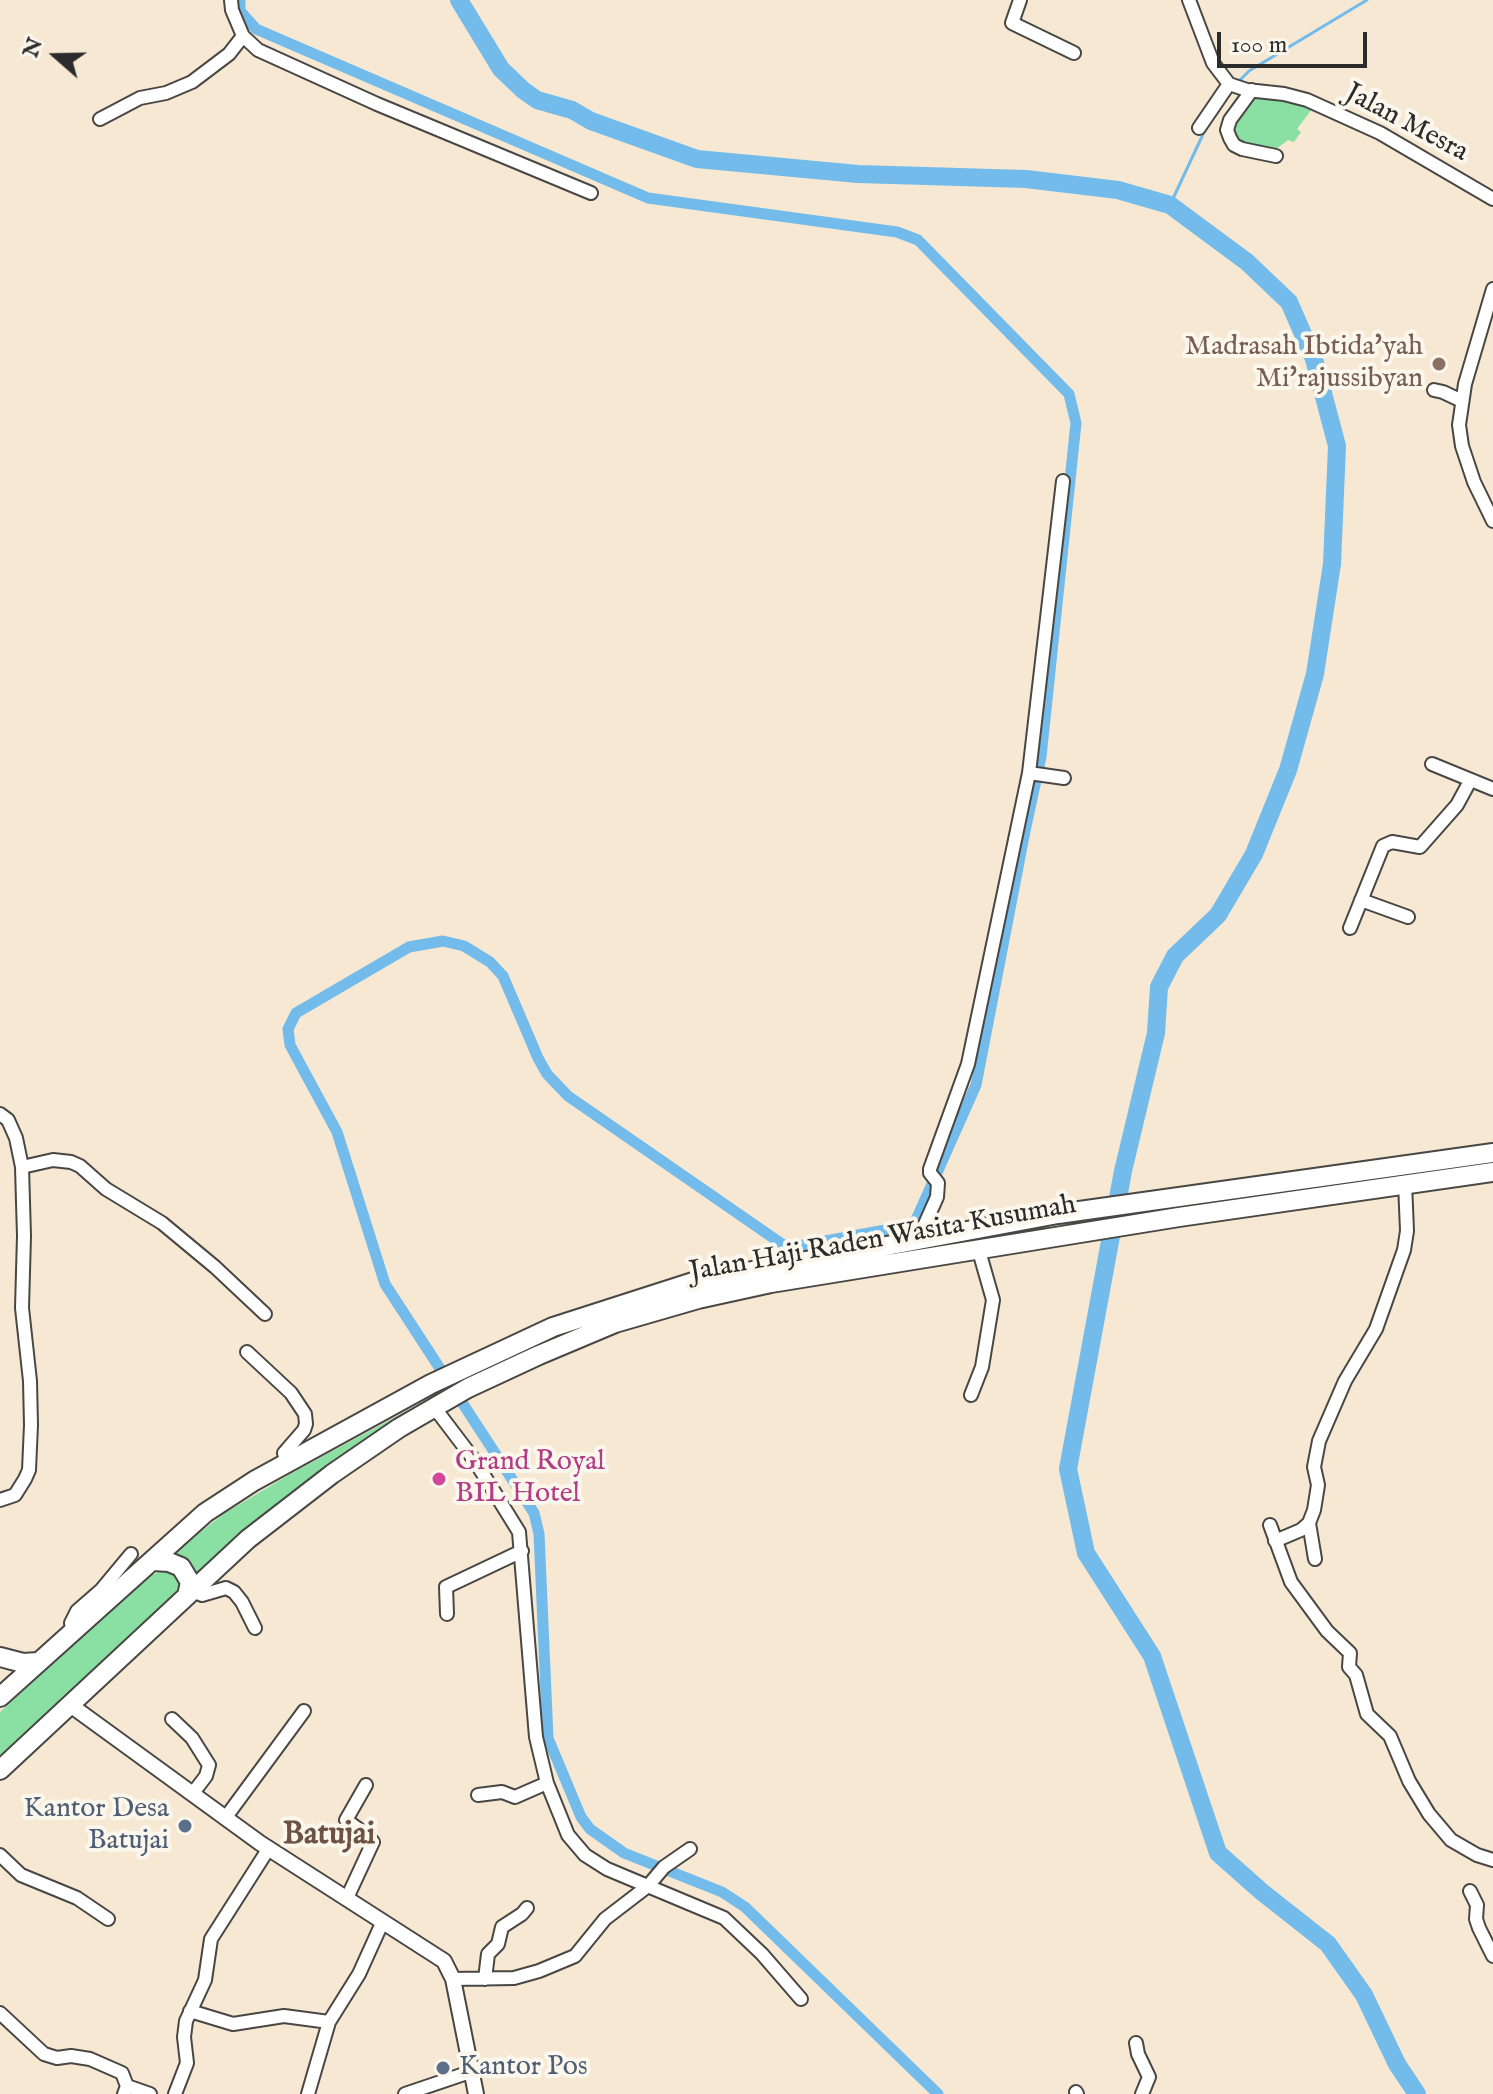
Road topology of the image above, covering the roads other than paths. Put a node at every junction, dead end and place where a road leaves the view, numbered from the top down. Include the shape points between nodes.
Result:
1 (231, 0) edge
2 (1020, 0) edge
3 (1189, 0) edge
4 (243, 36) junction
5 (1074, 53) dead end
6 (1231, 84) junction
7 (1250, 90) junction
8 (100, 119) dead end
9 (1199, 128) dead end
10 (1276, 156) dead end
11 (591, 193) dead end
12 (1493, 199) edge
13 (1493, 289) edge
14 (1434, 390) dead end
15 (1462, 401) junction
16 (1063, 481) dead end
17 (1493, 521) edge
18 (1432, 764) dead end
19 (1031, 773) junction
20 (1064, 778) dead end
21 (1470, 781) junction
22 (1493, 789) edge
23 (1361, 900) junction
24 (1408, 917) dead end
25 (1350, 928) dead end
26 (0, 1114) edge
27 (1493, 1153) edge
28 (22, 1167) junction
29 (1493, 1172) edge
30 (1405, 1183) junction
31 (917, 1242) junction
32 (979, 1251) junction
33 (695, 1291) junction
34 (265, 1314) dead end
35 (247, 1352) dead end
36 (971, 1395) dead end
37 (437, 1406) junction
38 (287, 1463) junction
39 (0, 1500) edge
40 (1309, 1523) junction
41 (1270, 1525) dead end
42 (1275, 1541) junction
43 (522, 1551) junction
44 (131, 1554) dead end
45 (1315, 1559) dead end
46 (153, 1561) junction
47 (189, 1594) junction
48 (447, 1614) dead end
49 (255, 1628) dead end
50 (73, 1631) junction
51 (0, 1657) edge
52 (38, 1662) junction
53 (0, 1697) edge
54 (69, 1704) junction
55 (304, 1711) dead end
56 (172, 1719) dead end
57 (0, 1770) edge
58 (547, 1783) junction
59 (366, 1785) dead end
60 (193, 1793) junction
61 (478, 1795) dead end
62 (226, 1817) junction
63 (269, 1848) junction
64 (690, 1849) dead end
65 (0, 1855) edge
66 (1493, 1860) edge
67 (650, 1884) junction
68 (1470, 1891) dead end
69 (347, 1898) junction
70 (527, 1908) dead end
71 (108, 1919) dead end
72 (383, 1921) junction
73 (1489, 1939) edge
74 (1493, 1956) edge
75 (453, 1979) junction
76 (485, 1979) junction
77 (801, 1999) dead end
78 (190, 2011) junction
79 (0, 2013) edge
80 (329, 2022) junction
81 (1136, 2043) dead end
82 (470, 2072) junction
83 (126, 2090) edge
84 (150, 2094) edge
85 (175, 2094) edge
86 (308, 2094) edge
87 (405, 2094) edge
88 (476, 2094) edge
89 (1142, 2094) edge

1 - 4 street
2 - 5 street via 1012,23
3 - 6 street via 1213,63
4 - 8 street via 192,82 140,98
4 - 11 street via 258,50 377,104
6 - 7 street, Jalan Mesra
6 - 9 street
7 - 10 street via 1230,120 1230,138 1242,149
7 - 12 street, Jalan Mesra via 1307,100 1380,133
13 - 15 street
14 - 15 street
15 - 17 street via 1462,446
16 - 19 street
18 - 21 street
19 - 20 street
19 - 31 street via 968,1064 934,1154 934,1207
21 - 22 street
21 - 23 street via 1457,805 1420,847 1392,842 1383,846
23 - 24 street
23 - 25 street
26 - 28 street via 16,1138
27 - 31 highway, Jalan Haji Raden Wasita Kusumah via 1058,1214
28 - 34 street via 53,1160 80,1166 106,1189 162,1223
28 - 39 street via 29,1470 15,1495
29 - 30 highway, Jalan Haji Raden Wasita Kusumah
30 - 32 highway, Jalan Haji Raden Wasita Kusumah
30 - 40 street via 1404,1250 1376,1329 1345,1381 1319,1441 1314,1467 1318,1485
31 - 33 highway, Jalan Haji Raden Wasita Kusumah
32 - 33 highway, Jalan Haji Raden Wasita Kusumah
32 - 36 street via 993,1300 982,1367
33 - 37 highway, Jalan Haji Raden Wasita Kusumah via 527,1360
33 - 38 highway, Jalan Haji Raden Wasita Kusumah via 553,1327 431,1384
35 - 38 street via 291,1393 305,1414 304,1430 284,1453
37 - 43 street via 511,1518
37 - 47 highway, Jalan Haji Raden Wasita Kusumah via 297,1500
38 - 46 highway, Jalan Haji Raden Wasita Kusumah via 205,1513
40 - 42 street
40 - 45 street
41 - 42 street
42 - 66 street via 1291,1582 1350,1653 1349,1667 1367,1714 1387,1732 1429,1814 1451,1840
43 - 48 street via 446,1587
43 - 58 street via 536,1737
44 - 50 street via 77,1611
46 - 47 highway via 181,1567 190,1582
46 - 50 highway, Jalan Haji Raden Wasita Kusumah
47 - 49 street via 226,1588 234,1592
47 - 54 highway, Jalan Haji Raden Wasita Kusumah
50 - 52 highway, Jalan Haji Raden Wasita Kusumah
51 - 52 highway
52 - 53 highway, Jalan Haji Raden Wasita Kusumah
54 - 57 highway, Jalan Haji Raden Wasita Kusumah
54 - 60 main road
55 - 62 street
56 - 60 street via 209,1765
58 - 61 street via 520,1797 502,1792
58 - 67 street via 568,1835 585,1855
59 - 69 street via 346,1820 373,1842
60 - 62 main road
62 - 63 main road
63 - 69 main road
63 - 78 street via 211,1939 205,1980
64 - 67 street
65 - 71 street via 21,1875 77,1898
67 - 76 street via 605,1919 575,1956 514,1978
67 - 77 street via 724,1918
68 - 73 street via 1476,1919
69 - 72 main road
70 - 76 street via 502,1927 498,1944 488,1954
72 - 75 main road via 444,1961
72 - 80 street
73 - 74 street
75 - 76 street
75 - 82 main road
78 - 80 street via 233,2024 284,2016
78 - 85 street via 184,2030 187,2063
79 - 83 street via 44,2054 90,2059 122,2073
80 - 86 street
81 - 89 street via 1149,2077
82 - 87 street
82 - 88 main road
83 - 84 street

